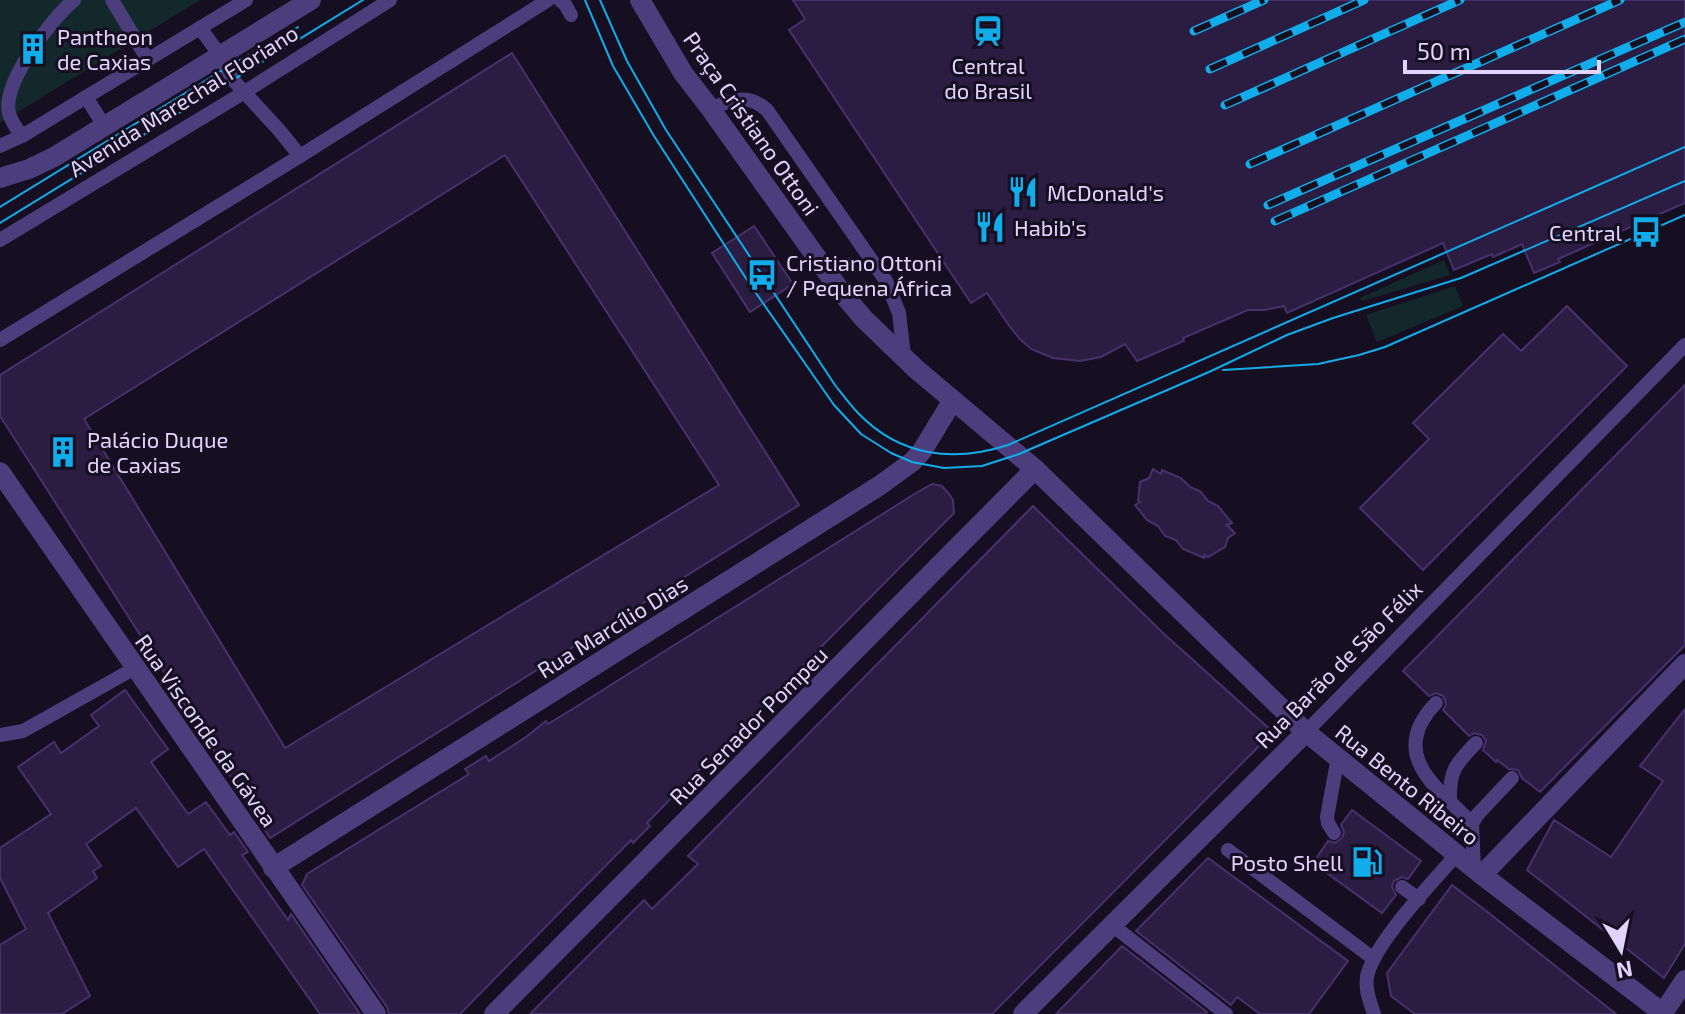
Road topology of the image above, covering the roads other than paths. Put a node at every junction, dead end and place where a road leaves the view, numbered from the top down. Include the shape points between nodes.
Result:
1 (74, 0) edge
2 (112, 0) edge
3 (246, 0) edge
4 (311, 0) edge
5 (390, 0) edge
6 (548, 0) edge
7 (560, 0) edge
8 (640, 0) edge
9 (571, 15) dead end
10 (200, 28) junction
11 (221, 57) junction
12 (148, 60) junction
13 (243, 93) junction
14 (86, 97) junction
15 (710, 108) junction
16 (105, 127) junction
17 (22, 136) junction
18 (0, 146) edge
19 (300, 156) junction
20 (0, 178) edge
21 (0, 240) edge
22 (0, 340) edge
23 (1685, 345) edge
24 (904, 356) junction
25 (953, 400) junction
26 (1035, 469) junction
27 (0, 472) edge
28 (1685, 664) edge
29 (135, 668) junction
30 (1436, 703) dead end
31 (1306, 732) junction
32 (0, 735) edge
33 (1476, 743) dead end
34 (1338, 757) junction
35 (1512, 778) dead end
36 (1450, 801) junction
37 (1472, 823) junction
38 (1334, 833) dead end
39 (1228, 850) dead end
40 (1457, 854) junction
41 (273, 868) junction
42 (1478, 872) junction
43 (1402, 887) dead end
44 (1419, 899) junction
45 (1112, 925) junction
46 (1374, 959) junction
47 (1685, 980) edge
48 (376, 1014) edge
49 (494, 1014) edge
50 (1023, 1014) edge
51 (1226, 1014) edge
52 (1374, 1014) edge
53 (1663, 1014) edge

1 - 17 lane via 38,39 10,95 9,113
2 - 12 lane
3 - 10 lane
4 - 11 street, Avenida Marechal Floriano
5 - 13 lane, Avenida Marechal Floriano
6 - 19 lane
7 - 9 lane
8 - 15 street, Praça Cristiano Ottoni
10 - 11 lane
10 - 12 lane
11 - 13 lane
11 - 16 street, Avenida Marechal Floriano
12 - 14 lane
13 - 19 lane
13 - 21 lane, Avenida Marechal Floriano
14 - 16 lane
14 - 17 lane
15 - 24 street, Praça Cristiano Ottoni via 842,293
15 - 24 lane via 745,99 767,110 886,281 899,313
16 - 20 street, Avenida Marechal Floriano via 47,161
17 - 18 lane
19 - 22 lane
23 - 31 lane, Rua Barão de São Félix
24 - 25 street, Praça Cristiano Ottoni
25 - 26 street, Praça Cristiano Ottoni
25 - 41 street, Rua Marcílio Dias via 922,451 879,486
26 - 31 street, Rua Bento Ribeiro
26 - 49 street, Rua Senador Pompeu
27 - 29 street, Rua Visconde da Gávea
28 - 42 street
29 - 32 lane via 23,731
29 - 41 street, Rua Visconde da Gávea
30 - 36 lane via 1416,729 1416,752 1420,766
31 - 34 street, Rua Bento Ribeiro
31 - 45 street, Rua Barão de São Félix
33 - 36 lane via 1453,769
34 - 38 lane via 1327,817
34 - 40 street, Rua Bento Ribeiro
35 - 37 lane
36 - 37 lane
37 - 42 lane
39 - 46 lane
40 - 42 street, Rua Bento Ribeiro
40 - 44 lane
41 - 48 street, Rua Visconde da Gávea
42 - 53 street, Rua Bento Ribeiro
43 - 44 lane
44 - 46 lane
45 - 50 street, Rua Barão de São Félix
45 - 51 lane
46 - 52 lane via 1366,988
47 - 53 street

